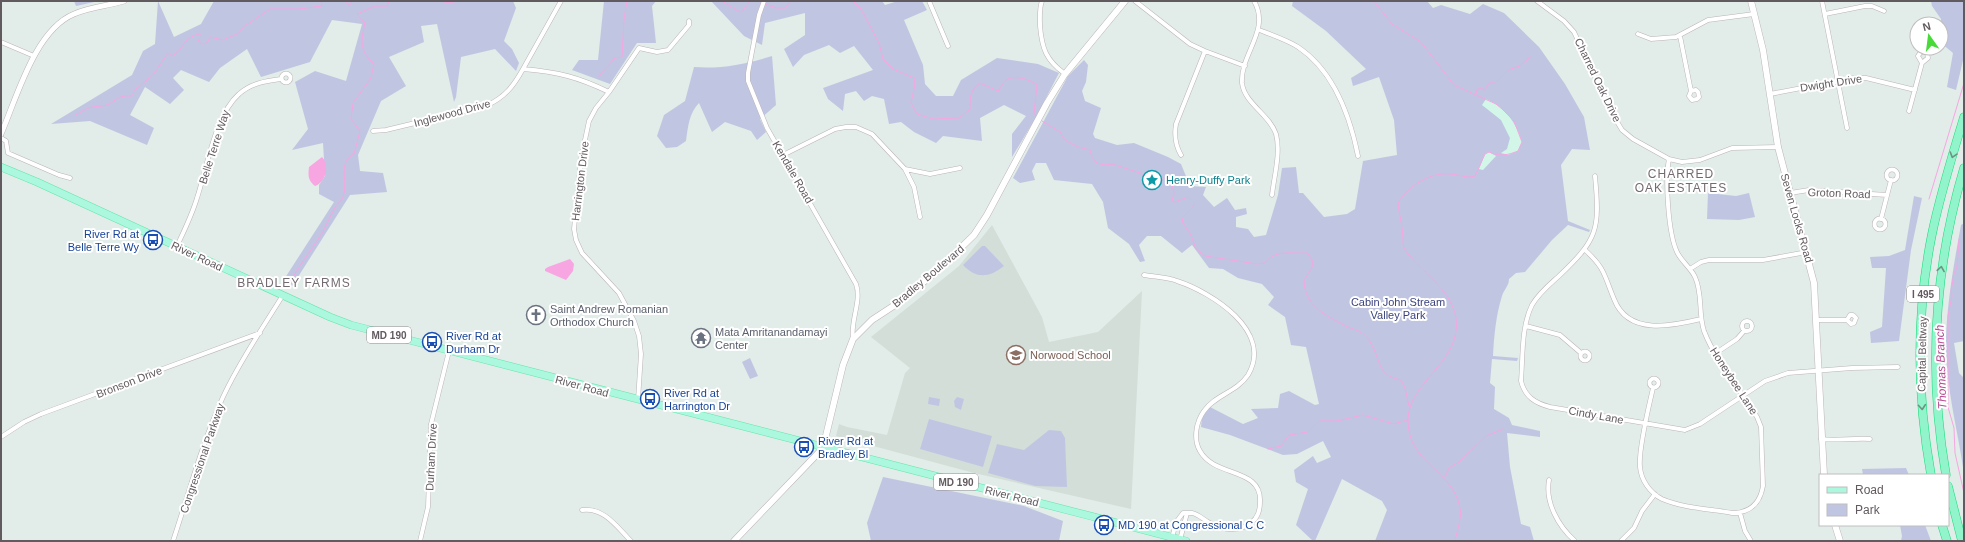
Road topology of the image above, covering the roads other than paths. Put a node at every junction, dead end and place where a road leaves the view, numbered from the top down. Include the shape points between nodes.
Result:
1 (124, 1) edge
2 (561, 1) edge
3 (928, 1) edge
4 (1042, 1) edge
5 (1125, 1) edge
6 (1135, 1) edge
7 (1254, 1) edge
8 (1536, 1) edge
9 (1751, 1) edge
10 (1822, 1) edge
11 (763, 3) edge
12 (1884, 11) dead end
13 (1754, 14) junction
14 (1825, 14) junction
15 (689, 22) dead end
16 (1259, 30) junction
17 (1638, 34) dead end
18 (1680, 36) junction
19 (1, 42) edge
20 (948, 46) dead end
21 (1205, 51) junction
22 (34, 56) junction
23 (1922, 63) dead end
24 (1245, 66) junction
25 (523, 69) junction
26 (1065, 74) junction
27 (281, 78) dead end
28 (1838, 80) junction
29 (1915, 90) junction
30 (1691, 91) dead end
31 (609, 92) junction
32 (1770, 94) junction
33 (1909, 111) dead end
34 (1964, 117) edge
35 (1847, 128) dead end
36 (372, 131) dead end
37 (1, 134) edge
38 (1, 138) edge
39 (1778, 147) junction
40 (783, 155) junction
41 (1181, 155) dead end
42 (1358, 156) dead end
43 (1669, 159) junction
44 (1, 167) edge
45 (960, 168) dead end
46 (1964, 168) edge
47 (905, 169) junction
48 (1595, 176) dead end
49 (70, 178) dead end
50 (1891, 180) dead end
51 (1790, 193) junction
52 (1272, 195) dead end
53 (1887, 195) junction
54 (920, 217) dead end
55 (1881, 219) dead end
56 (177, 246) junction
57 (1585, 250) junction
58 (1807, 252) junction
59 (1690, 269) junction
60 (1144, 275) dead end
61 (283, 295) junction
62 (1701, 319) junction
63 (1816, 320) junction
64 (1847, 320) dead end
65 (1526, 326) junction
66 (1744, 331) dead end
67 (260, 332) junction
68 (853, 338) junction
69 (449, 351) junction
70 (1581, 353) dead end
71 (1716, 353) junction
72 (1898, 367) dead end
73 (1818, 372) junction
74 (1653, 388) dead end
75 (1744, 396) junction
76 (638, 400) junction
77 (1646, 424) junction
78 (1, 437) edge
79 (1821, 439) junction
80 (1870, 439) dead end
81 (823, 448) junction
82 (1824, 474) edge
83 (1931, 474) edge
84 (1946, 474) edge
85 (1549, 480) dead end
86 (1949, 490) edge
87 (1655, 494) junction
88 (582, 510) dead end
89 (1187, 513) junction
90 (1740, 513) junction
91 (1835, 526) edge
92 (1942, 526) edge
93 (1176, 539) edge
94 (173, 541) edge
95 (420, 541) edge
96 (631, 541) edge
97 (734, 541) edge
98 (1186, 541) edge
99 (1575, 541) edge
100 (1621, 541) edge
101 (1750, 541) edge
102 (1840, 541) edge
103 (1947, 541) edge
104 (1962, 541) edge

1 - 22 street via 84,10 63,20 41,43
2 - 25 street, Inglewood Drive
3 - 20 street
4 - 26 street via 1040,18 1044,51 1049,60
5 - 26 main road, Bradley Boulevard
6 - 21 street via 1181,38
7 - 16 street
8 - 43 street, Charred Oak Drive via 1564,21 1574,32 1622,130
9 - 13 main road, Seven Locks Road
10 - 14 street
11 - 40 street, Kendale Road via 748,82 767,128
12 - 14 street via 1865,6
13 - 18 street via 1708,20
13 - 32 main road, Seven Locks Road
14 - 28 street
15 - 31 street, Harrington Drive via 668,50 657,52 639,48
16 - 24 street
16 - 42 street via 1297,46 1321,67 1345,109
17 - 18 street via 1651,39
18 - 30 street
19 - 22 street
21 - 24 street
21 - 41 street via 1176,124 1176,147
22 - 37 street
23 - 29 street
24 - 52 street via 1244,90 1270,122 1276,135
25 - 31 street via 560,73
25 - 36 street, Inglewood Drive via 510,90 486,106 386,130
26 - 68 main road, Bradley Boulevard via 974,235 937,271 898,303 872,320
27 - 56 street, Belle Terre Way via 258,82 245,88 228,104 220,121 197,200
28 - 29 street, Dwight Drive via 1866,78
28 - 32 street, Dwight Drive
28 - 35 street
29 - 33 street
31 - 76 street, Harrington Drive via 589,121 581,159 574,229 582,253 619,293 634,321 641,354
32 - 39 main road, Seven Locks Road
34 -> 83 highway, Capital Beltway / I 495 via 1937,209 1923,300 1920,369
38 - 49 street via 6,141 8,153
39 - 43 street, Charred Oak Drive via 1732,148 1690,162
39 - 51 main road, Seven Locks Road
40 - 47 street via 835,130 856,127 872,134
40 - 68 street, Kendale Road via 857,286
43 - 59 street, Honeybee Lane via 1666,182 1673,242
44 - 56 main road, River Road / MD 190
45 - 47 street via 930,174
84 -> 46 highway, Capital Beltway / I 495 via 1936,397 1936,327 1946,239
47 - 54 street via 914,187
48 - 57 street, Cindy Lane via 1598,218 1594,235
50 - 53 street, Groton Road
51 - 53 street, Groton Road via 1809,190
51 - 58 main road, Seven Locks Road
53 - 55 street, Groton Road
56 - 61 main road, River Road / MD 190
57 - 62 street via 1603,268 1617,306 1632,320 1642,325 1658,326
57 - 65 street, Cindy Lane via 1538,296
58 - 59 street via 1763,260 1709,260
58 - 63 main road, Seven Locks Road via 1814,283
59 - 62 street, Honeybee Lane via 1699,287
60 - 89 street via 1176,280 1205,294 1234,315 1252,340 1253,358 1247,376 1231,392 1204,410 1199,419 1196,435 1200,451 1206,460 1220,469 1249,478 1260,497 1260,510 1248,526 1234,529 1221,528 1199,516
61 - 67 street, Congressional Parkway
61 - 69 main road, River Road / MD 190 via 352,325
62 - 71 street, Honeybee Lane via 1707,338
63 - 64 street
63 - 73 main road, Seven Locks Road
65 - 70 street via 1560,335
65 - 77 street, Cindy Lane via 1521,381 1531,399 1550,407
66 - 71 street
67 - 78 street, Bronson Drive via 42,414
67 - 94 street, Congressional Parkway via 235,373 212,423
68 - 81 main road, Bradley Boulevard via 843,365
69 - 76 main road, River Road / MD 190
69 - 95 street, Durham Drive via 431,424 428,507
71 - 75 street, Honeybee Lane
72 - 73 street, Cindy Lane
73 - 75 street, Cindy Lane via 1777,376
73 - 79 main road, Seven Locks Road
74 - 77 street
75 - 77 street, Cindy Lane via 1690,430
75 - 90 street, Honeybee Lane via 1758,417 1761,427 1763,486 1756,504
76 - 81 main road, River Road / MD 190
77 - 87 street via 1640,467 1645,482
79 - 80 street
79 - 82 main road, Seven Locks Road
81 - 93 main road, River Road / MD 190
81 - 97 main road
85 - 99 street via 1550,502 1560,523
86 - 104 highway
87 - 90 street via 1672,502
87 - 100 street via 1642,511 1634,528
88 - 96 street via 592,509 603,514
89 - 93 street via 1181,536
89 - 93 street via 1180,516
90 - 101 street
91 - 102 main road
92 - 103 highway
93 - 98 main road, River Road / MD 190

